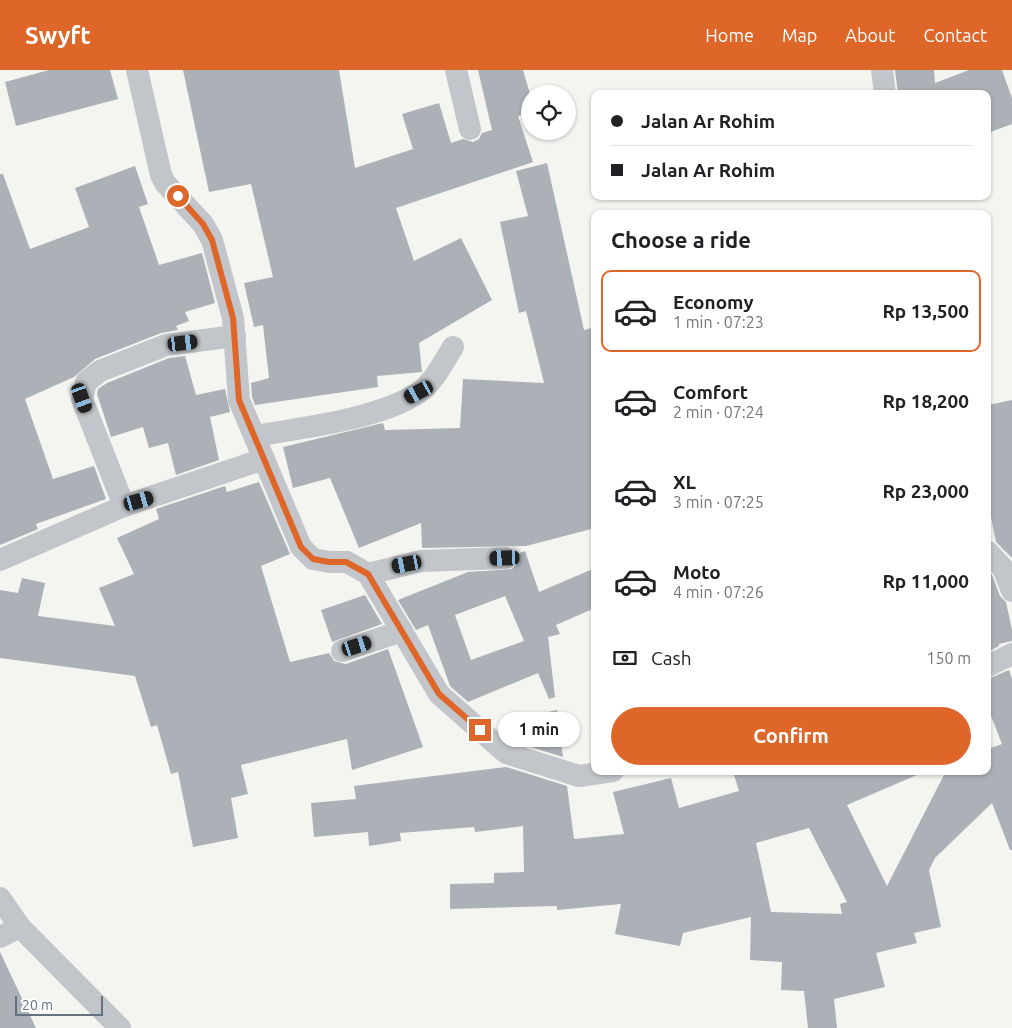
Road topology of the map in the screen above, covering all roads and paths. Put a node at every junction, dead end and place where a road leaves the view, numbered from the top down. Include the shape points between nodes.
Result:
1 (137, 70) edge
2 (456, 70) edge
3 (882, 70) edge
4 (884, 90) edge
5 (470, 129) dead end
6 (235, 336) junction
7 (453, 347) dead end
8 (255, 436) junction
9 (264, 459) junction
10 (124, 506) junction
11 (991, 555) edge
12 (505, 558) dead end
13 (0, 560) edge
14 (368, 574) junction
15 (1012, 591) edge
16 (402, 631) junction
17 (342, 651) dead end
18 (1012, 654) edge
19 (991, 664) edge
20 (591, 774) edge
21 (0, 898) edge
22 (10, 932) edge
23 (120, 1028) edge

1 - 6 street via 157,164 166,183 203,224 212,240
2 - 5 street
3 - 4 street
6 - 8 street via 239,400
6 - 10 street via 166,345 100,371 86,382 82,398
7 - 8 street via 435,376 419,392 400,402 370,413
8 - 9 street
9 - 10 street
9 - 14 street via 301,547 313,559 346,562
10 - 13 street
11 - 15 street via 1003,568
12 - 14 street via 421,561
14 - 16 street
16 - 17 street
16 - 20 street via 439,694 506,753 579,776
18 - 19 street
21 - 22 street
22 - 23 street

